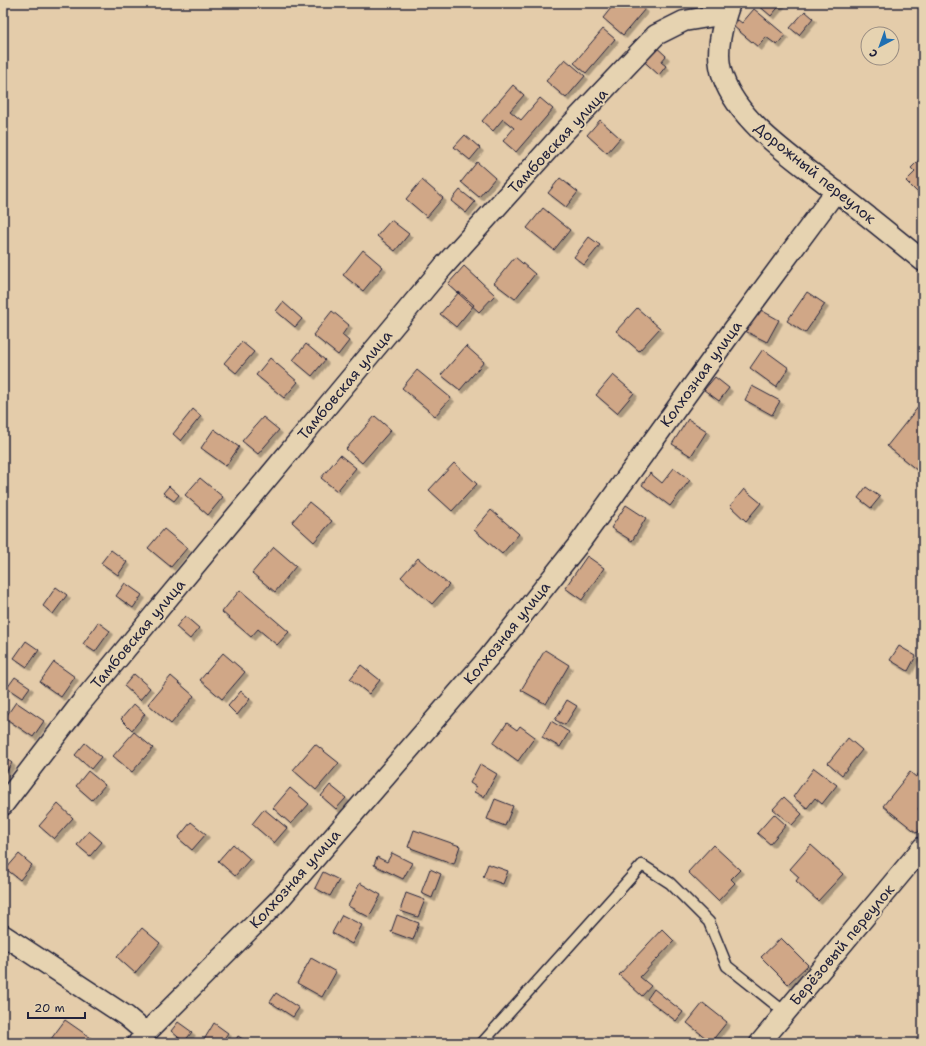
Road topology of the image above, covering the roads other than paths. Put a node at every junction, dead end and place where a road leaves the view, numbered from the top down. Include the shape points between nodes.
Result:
1 (728, 9) edge
2 (836, 191) junction
3 (923, 261) edge
4 (3, 806) edge
5 (923, 847) edge
6 (3, 935) edge
7 (786, 1013) junction
8 (142, 1038) edge
9 (482, 1043) edge
10 (760, 1043) edge

1 - 2 street, Дорожный переулок via 718,49 722,77 736,102 756,127
1 - 4 street, Тамбовская улица via 684,21 656,35 564,132 444,267 324,410 81,702
2 - 3 street, Дорожный переулок
2 - 8 street, Колхозная улица via 578,545 489,657 278,901
5 - 7 street, Берёзовый переулок
6 - 8 street via 126,1016
7 - 9 lane via 727,966 708,922 670,883 642,865
7 - 10 street, Берёзовый переулок

